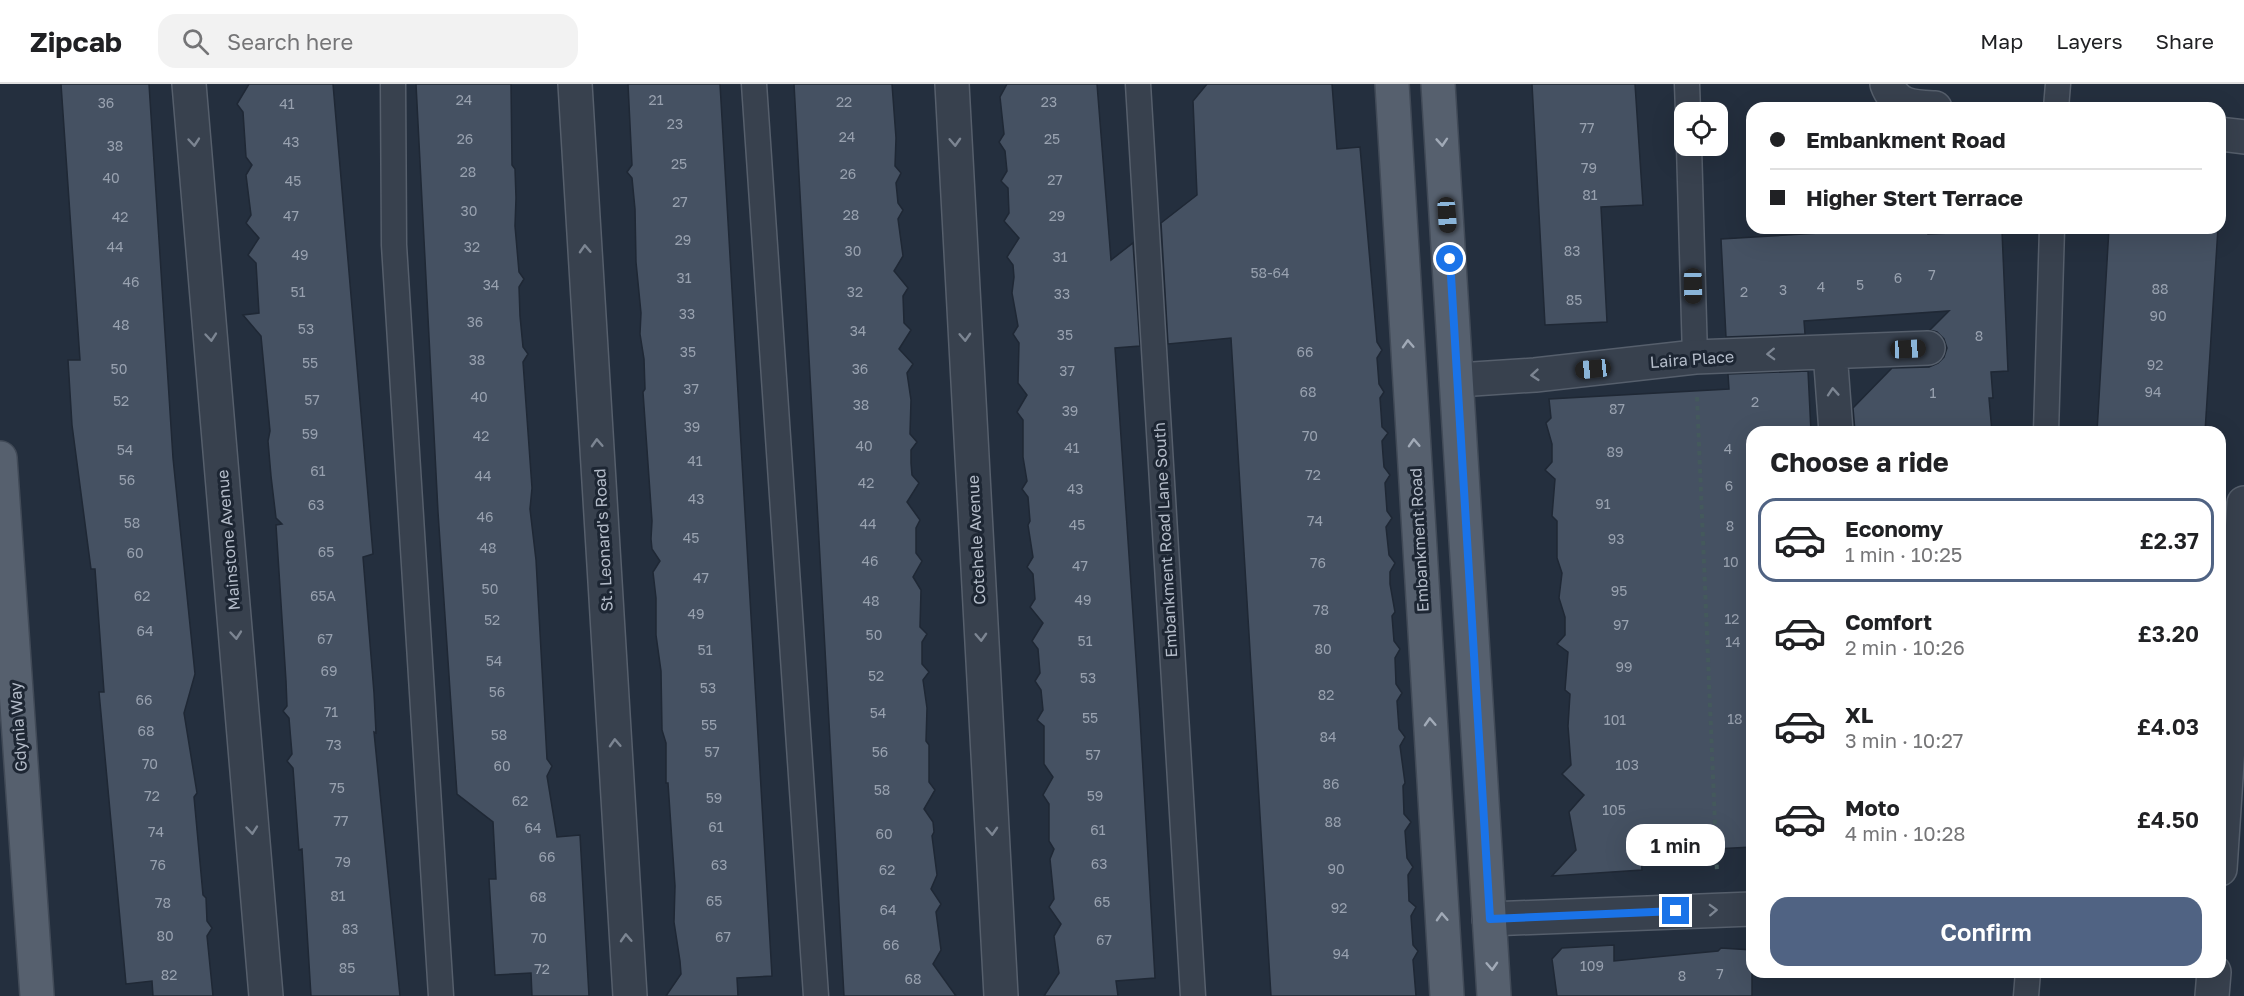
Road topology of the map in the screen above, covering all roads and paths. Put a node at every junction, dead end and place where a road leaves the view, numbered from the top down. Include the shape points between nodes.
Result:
1 (189, 84) edge
2 (393, 84) edge
3 (575, 84) edge
4 (754, 84) edge
5 (952, 84) edge
6 (1138, 84) edge
7 (1392, 84) edge
8 (1438, 84) edge
9 (1688, 84) edge
10 (2058, 84) edge
11 (1688, 102) edge
12 (2056, 102) edge
13 (2226, 135) edge
14 (2244, 137) edge
15 (1689, 156) edge
16 (2052, 234) edge
17 (1928, 348) dead end
18 (1830, 352) junction
19 (1695, 357) junction
20 (1458, 380) junction
21 (1836, 426) edge
22 (2046, 426) edge
23 (0, 458) edge
24 (2244, 503) edge
25 (2237, 737) edge
26 (2226, 822) edge
27 (1746, 909) edge
28 (1719, 910) junction
29 (1490, 919) junction
30 (2028, 978) edge
31 (2214, 978) edge
32 (37, 996) edge
33 (266, 996) edge
34 (441, 996) edge
35 (630, 996) edge
36 (816, 996) edge
37 (1001, 996) edge
38 (1193, 996) edge
39 (1447, 996) edge
40 (1494, 996) edge
41 (2026, 996) edge
42 (2212, 996) edge

1 -> 33 street, Mainstone Avenue
2 - 34 lane via 394,245
35 -> 3 street, St. Leonard's Road
4 - 36 lane
5 -> 37 street, Cotehele Avenue
6 - 38 lane, Embankment Road Lane South
39 -> 7 main road, Embankment Road
8 -> 20 main road
9 - 11 lane
10 - 12 lane
13 - 14 street
15 - 19 lane
16 - 22 lane
17 - 18 street, Laira Place
18 -> 19 street, Laira Place
21 -> 18 street
19 -> 20 street, Laira Place
19 - 28 path
20 - 29 main road
23 - 32 main road, Gdynia Way
24 - 25 street
25 - 26 street
27 - 28 street
29 -> 28 street
29 -> 40 main road
30 - 41 lane
31 - 42 street

